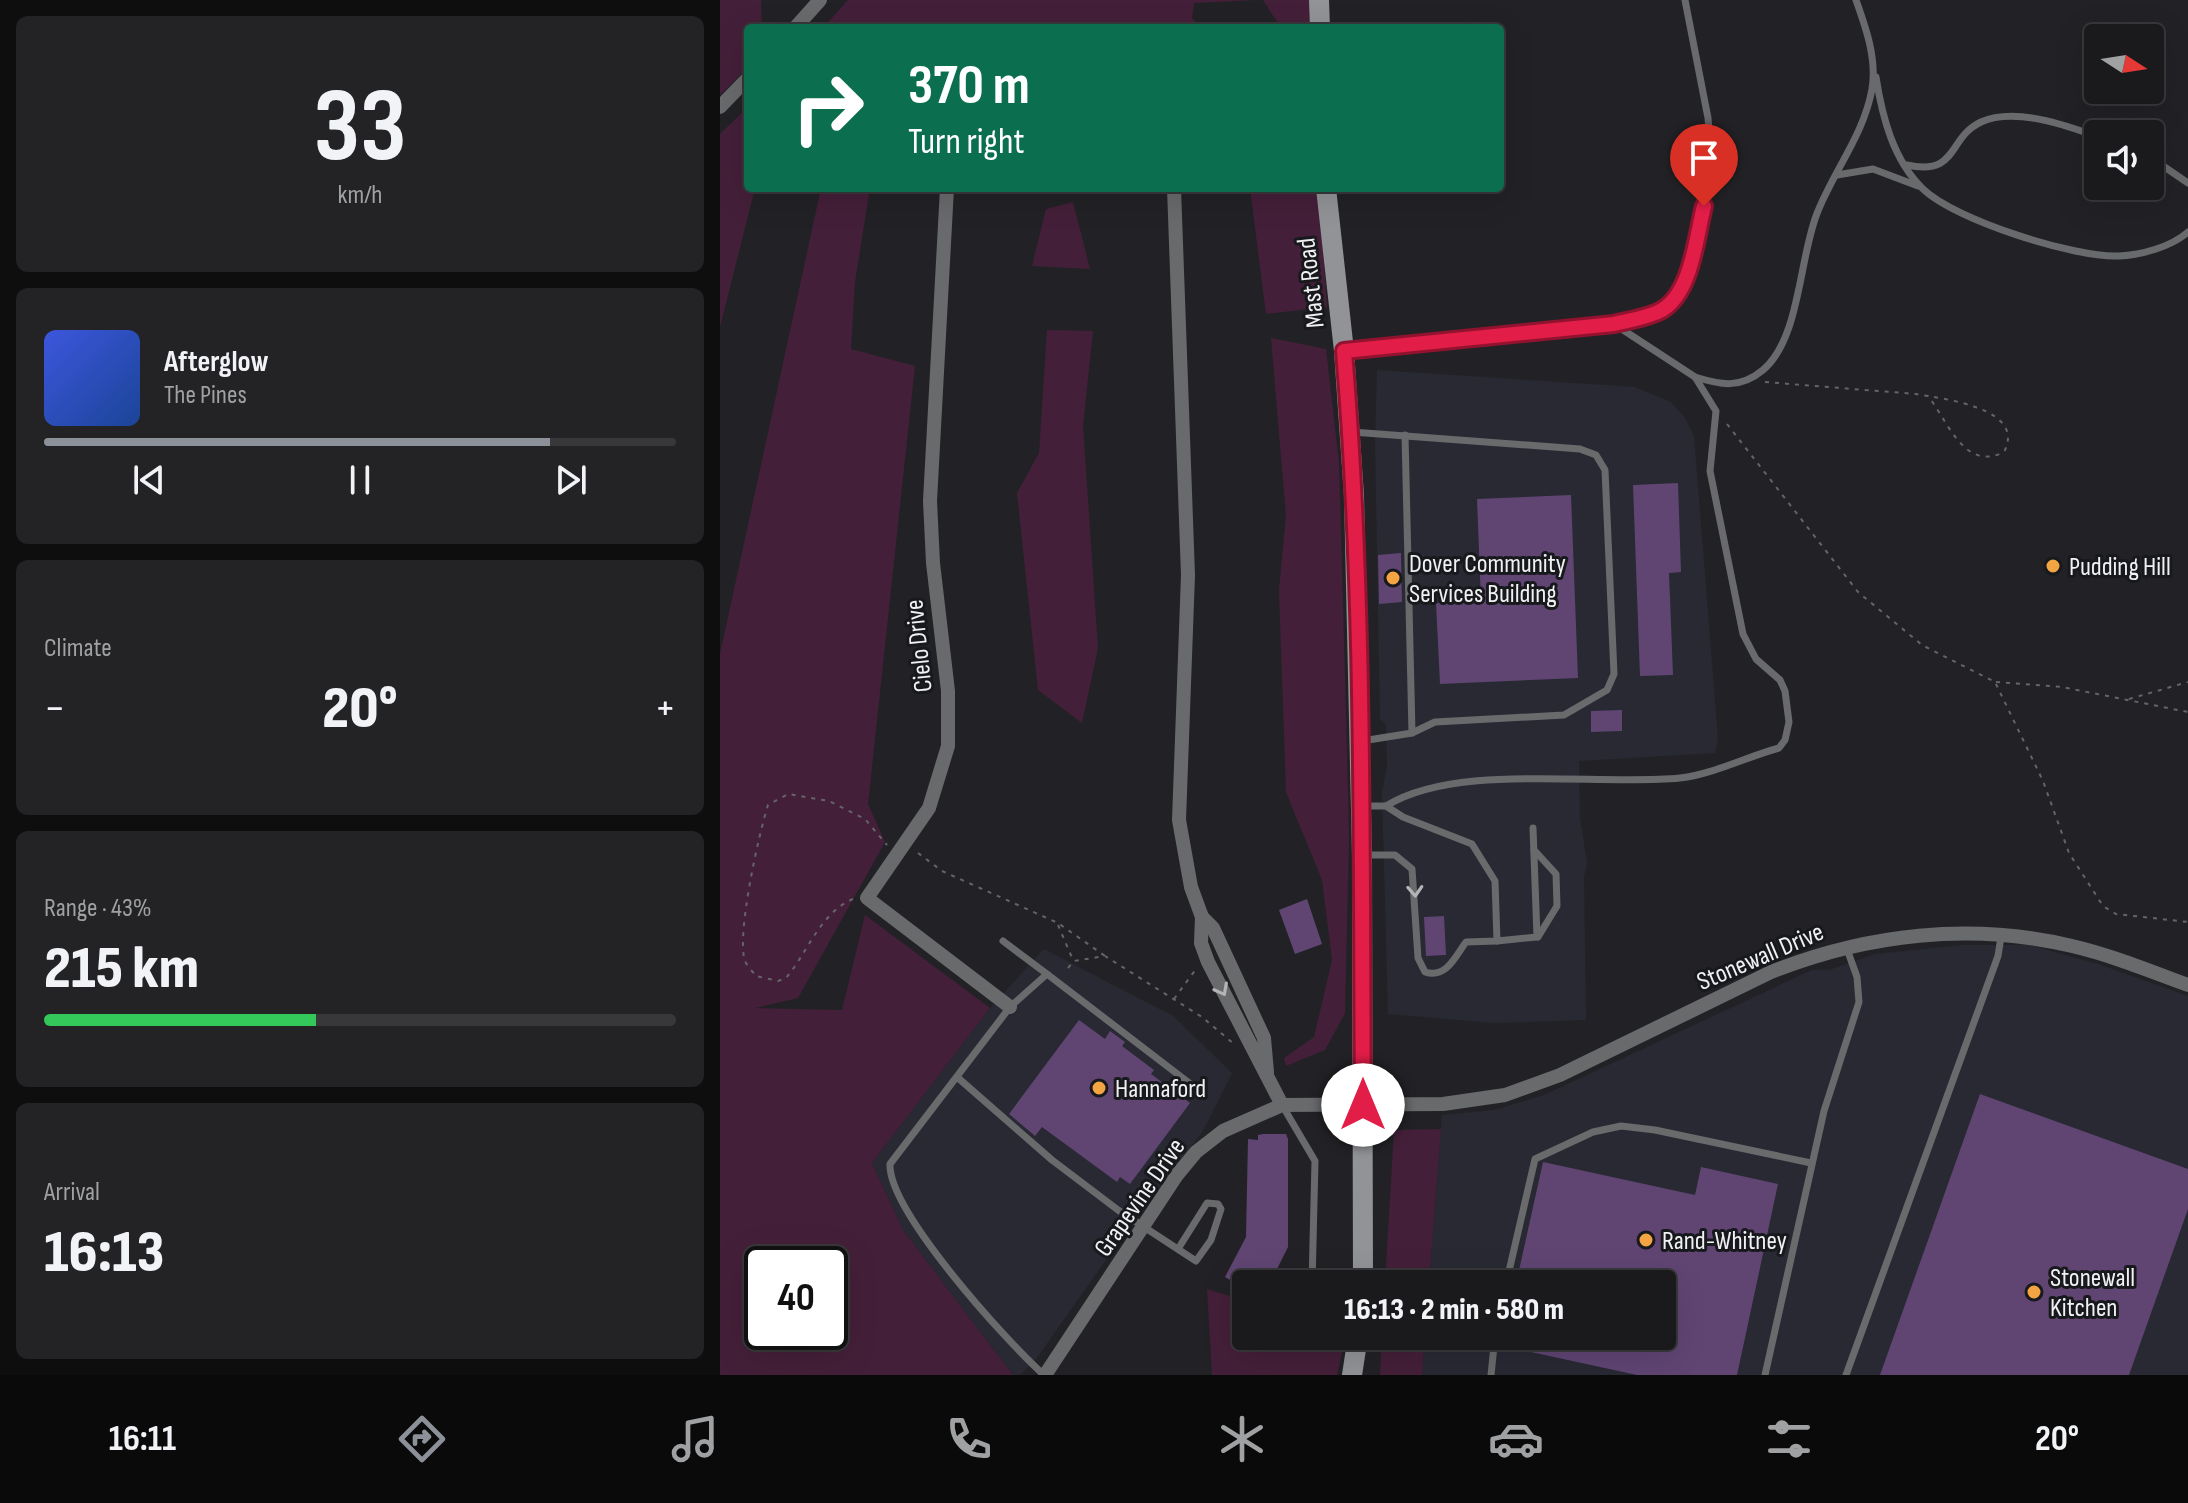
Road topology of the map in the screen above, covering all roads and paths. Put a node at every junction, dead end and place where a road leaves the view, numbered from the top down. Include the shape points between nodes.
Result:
1 (820, 0) edge
2 (1319, 0) edge
3 (1685, 0) edge
4 (1856, 0) edge
5 (799, 24) edge
6 (1320, 24) edge
7 (1874, 67) junction
8 (744, 82) edge
9 (720, 107) edge
10 (2084, 133) edge
11 (1907, 165) junction
12 (2164, 167) edge
13 (1837, 175) junction
14 (2188, 183) edge
15 (1922, 188) junction
16 (947, 192) edge
17 (1174, 192) edge
18 (1326, 192) edge
19 (2188, 232) edge
20 (1614, 324) junction
21 (1344, 351) junction
22 (1695, 377) junction
23 (1751, 379) junction
24 (1928, 396) junction
25 (1716, 411) junction
26 (1350, 431) junction
27 (1405, 435) junction
28 (1995, 682) junction
29 (2188, 682) edge
30 (2124, 700) junction
31 (2188, 712) edge
32 (1412, 733) junction
33 (1359, 742) junction
34 (1361, 806) junction
35 (1386, 806) junction
36 (1533, 828) dead end
37 (892, 850) dead end
38 (914, 850) dead end
39 (1534, 850) junction
40 (1362, 855) junction
41 (858, 897) dead end
42 (2188, 922) edge
43 (1058, 923) junction
44 (1537, 937) junction
45 (2001, 937) junction
46 (1003, 941) dead end
47 (1497, 941) junction
48 (1846, 947) junction
49 (1105, 956) junction
50 (1074, 961) junction
51 (1204, 964) dead end
52 (1068, 968) dead end
53 (1047, 974) junction
54 (2188, 985) edge
55 (1173, 1000) junction
56 (1010, 1007) junction
57 (1239, 1048) dead end
58 (957, 1077) junction
59 (1197, 1089) dead end
60 (1282, 1105) junction
61 (1363, 1105) junction
62 (1811, 1163) junction
63 (1144, 1227) junction
64 (1178, 1249) junction
65 (1312, 1270) edge
66 (1363, 1270) edge
67 (1509, 1270) edge
68 (1355, 1350) edge
69 (1494, 1350) edge
70 (1044, 1375) edge
71 (1352, 1375) edge
72 (1491, 1375) edge
73 (1765, 1375) edge
74 (1846, 1375) edge

1 - 5 street
2 - 6 street
3 - 20 lane via 1708,118 1710,178 1684,283 1675,299 1655,313
4 - 7 lane
7 - 11 lane via 1887,128
7 - 13 lane via 1865,117
8 - 9 street
10 - 11 lane via 1996,117 1974,126 1940,164
11 - 15 lane
12 - 14 lane
13 - 15 lane via 1873,169
13 - 23 lane via 1812,228 1784,337 1774,358
15 - 19 lane via 2004,230 2097,254 2140,253
16 - 56 street, Cielo Drive via 930,519 948,691 948,746 929,808 867,898
17 - 60 street via 1189,587 1179,820 1185,863 1202,917 1213,928 1264,1038 1267,1072
18 - 21 street, Mast Road
20 - 21 lane
20 - 22 lane
21 - 26 street, Mast Road
22 - 23 lane via 1721,385
22 - 25 lane
23 - 24 path
24 - 24 path via 1967,452 1986,457 2004,452 2009,434 1997,417
25 - 28 path via 1858,592 1922,645
25 - 35 lane via 1710,471 1732,589 1749,649 1785,691 1789,722 1779,748 1699,775 1455,784 1409,792
26 - 27 lane
26 - 33 street, Mast Road
27 - 32 lane
27 - 32 lane via 1580,449 1596,455 1605,470 1614,674 1607,690 1564,715 1435,722
28 - 30 path via 2062,687
28 - 42 path via 2092,894 2116,914
29 - 30 path
30 - 31 path
32 - 33 lane
33 - 34 street, Mast Road
34 - 35 lane
34 - 40 street, Mast Road
35 - 47 lane via 1472,844 1495,881
36 - 39 lane
37 - 41 path via 865,819 829,801 788,794 768,805 757,840 744,960 756,976 786,978 829,915
38 - 43 path via 942,871
39 - 44 lane
39 - 44 lane via 1556,874 1557,906
40 -> 47 lane via 1395,855 1412,869 1418,958 1425,972 1444,971 1466,942
40 - 61 street, Mast Road
43 - 49 path
43 - 50 path
44 - 47 lane
45 - 48 street, Stonewall Drive via 1924,934
45 - 54 street, Stonewall Drive via 2071,946
45 - 74 lane
46 - 53 lane
48 - 61 street, Stonewall Drive via 1771,972 1532,1086 1471,1101
48 - 62 lane via 1859,1002
49 - 50 path
49 - 55 path
50 - 52 path
51 - 55 path
53 - 56 lane
53 - 59 lane
55 - 57 path
56 - 58 lane
58 - 63 lane via 1021,1136
58 - 70 lane via 890,1164 890,1173 907,1209 960,1282 1014,1348
60 - 61 street, Grapevine Drive
60 - 63 street, Grapevine Drive via 1223,1131 1196,1152
60 - 65 lane via 1314,1152
61 - 66 street, Mast Road
62 - 67 lane via 1637,1127 1593,1132 1535,1159
62 - 73 lane
63 - 64 lane
63 - 70 street, Grapevine Drive
64 - 64 lane via 1196,1261 1219,1218 1218,1204 1207,1203
68 - 71 street
69 - 72 lane

